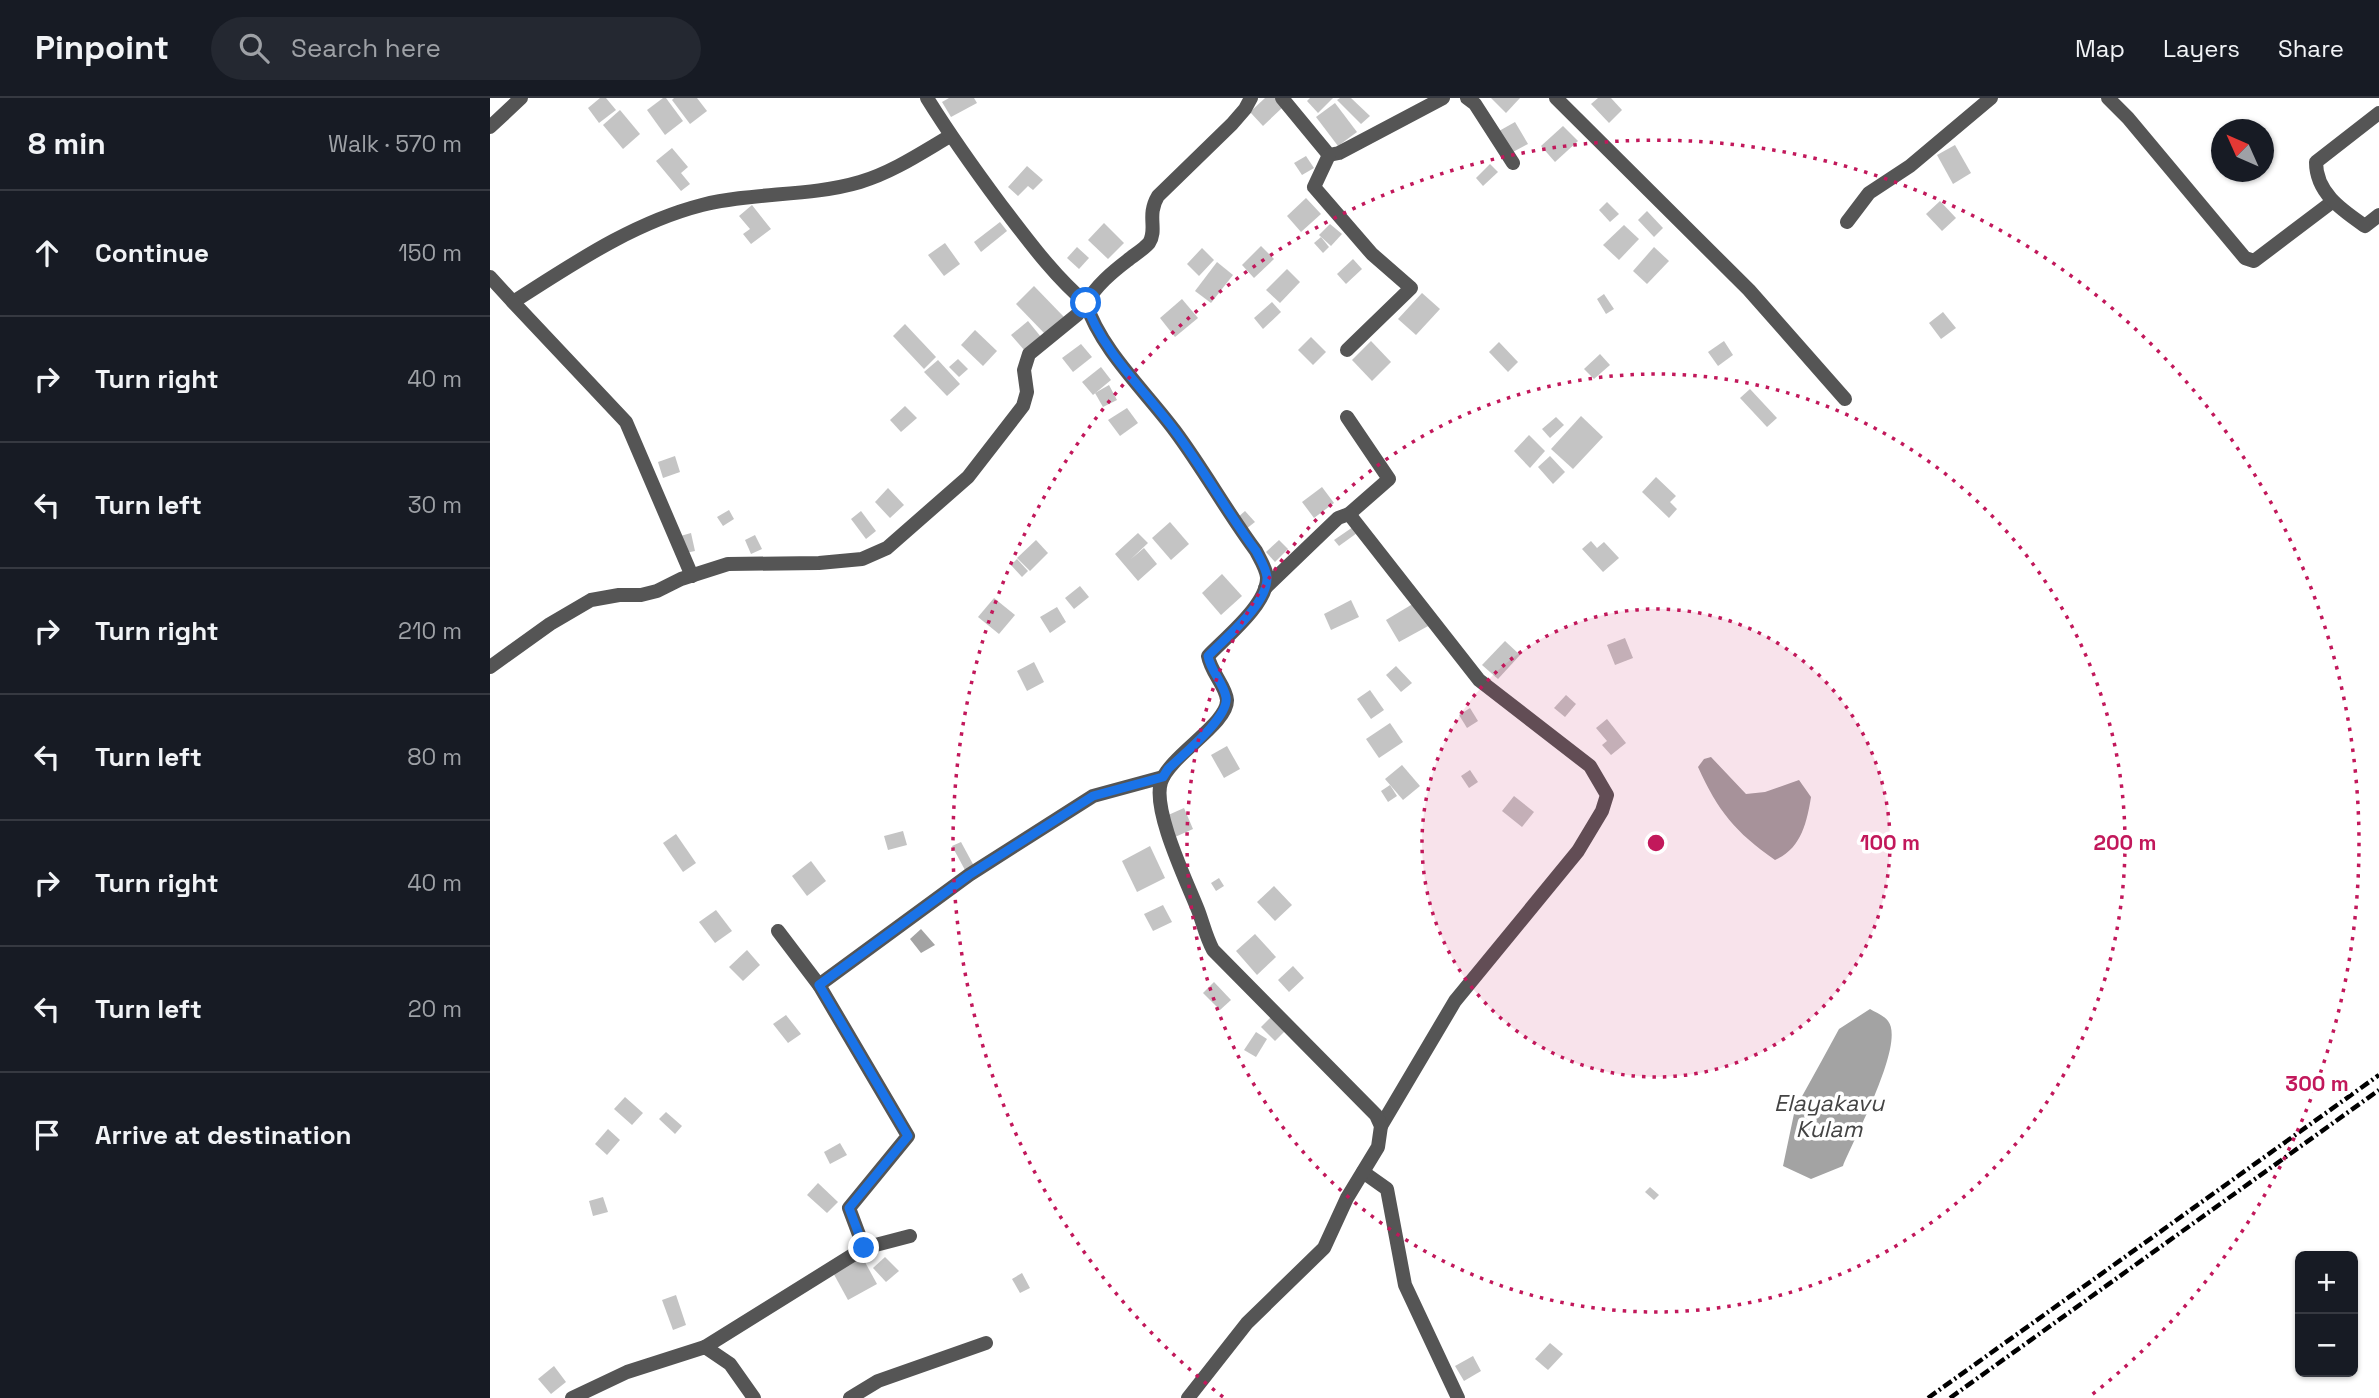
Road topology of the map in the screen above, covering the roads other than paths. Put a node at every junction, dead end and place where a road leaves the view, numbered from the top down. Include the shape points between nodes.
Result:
1 (521, 98) edge
2 (927, 98) edge
3 (1251, 98) edge
4 (1282, 98) edge
5 (1443, 98) edge
6 (1467, 98) edge
7 (1556, 98) edge
8 (1991, 98) edge
9 (2108, 98) edge
10 (2379, 113) edge
11 (490, 127) edge
12 (950, 136) junction
13 (1329, 155) junction
14 (1513, 163) dead end
15 (2332, 202) junction
16 (2379, 215) edge
17 (1847, 222) dead end
18 (490, 277) edge
19 (513, 302) junction
20 (1086, 303) junction
21 (1347, 350) dead end
22 (1845, 399) dead end
23 (1347, 416) dead end
24 (1349, 514) junction
25 (691, 576) junction
26 (1265, 588) junction
27 (490, 667) edge
28 (1163, 777) junction
29 (778, 931) dead end
30 (819, 985) junction
31 (1381, 1126) junction
32 (1363, 1171) junction
33 (910, 1236) dead end
34 (864, 1248) junction
35 (986, 1343) dead end
36 (705, 1347) junction
37 (572, 1398) edge
38 (754, 1398) edge
39 (850, 1398) edge
40 (1188, 1398) edge
41 (1458, 1398) edge

1 - 11 street
2 - 12 street
3 - 20 street via 1232,124 1158,196 1150,217 1153,233 1148,244 1111,273
4 - 13 street
5 - 13 street
6 - 14 street
7 - 22 street via 1749,290
8 - 17 street via 1910,166 1869,193
9 - 15 street via 2245,258 2255,261
10 - 15 street via 2316,162 2316,175
12 - 19 street via 892,170 860,182 702,205 641,227 606,243
12 - 20 street via 1035,250
13 - 21 street via 1314,187 1372,254 1411,288
15 - 16 street via 2365,226
18 - 19 street
19 - 25 street via 625,422
20 - 25 street via 1029,354 1023,406 968,477 887,548 862,559 743,562
20 - 26 street via 1122,365 1176,432 1256,551 1267,577
23 - 24 street via 1389,479
24 - 26 street via 1338,518
24 - 31 street via 1479,680 1590,766 1607,795 1578,851 1455,1001
25 - 27 street via 641,595 591,600
26 - 28 street via 1257,605 1208,656 1224,690 1225,710
28 - 30 street via 1093,796 969,875
28 - 31 street via 1160,802 1166,827 1213,950 1376,1115
29 - 30 street
30 - 34 street via 908,1136 849,1208
31 - 32 street via 1378,1147
32 - 40 street via 1324,1248 1247,1323
32 - 41 street via 1387,1189 1405,1285
33 - 34 street
34 - 36 street
35 - 39 street via 878,1381
36 - 37 street via 628,1372
36 - 38 street via 730,1364

